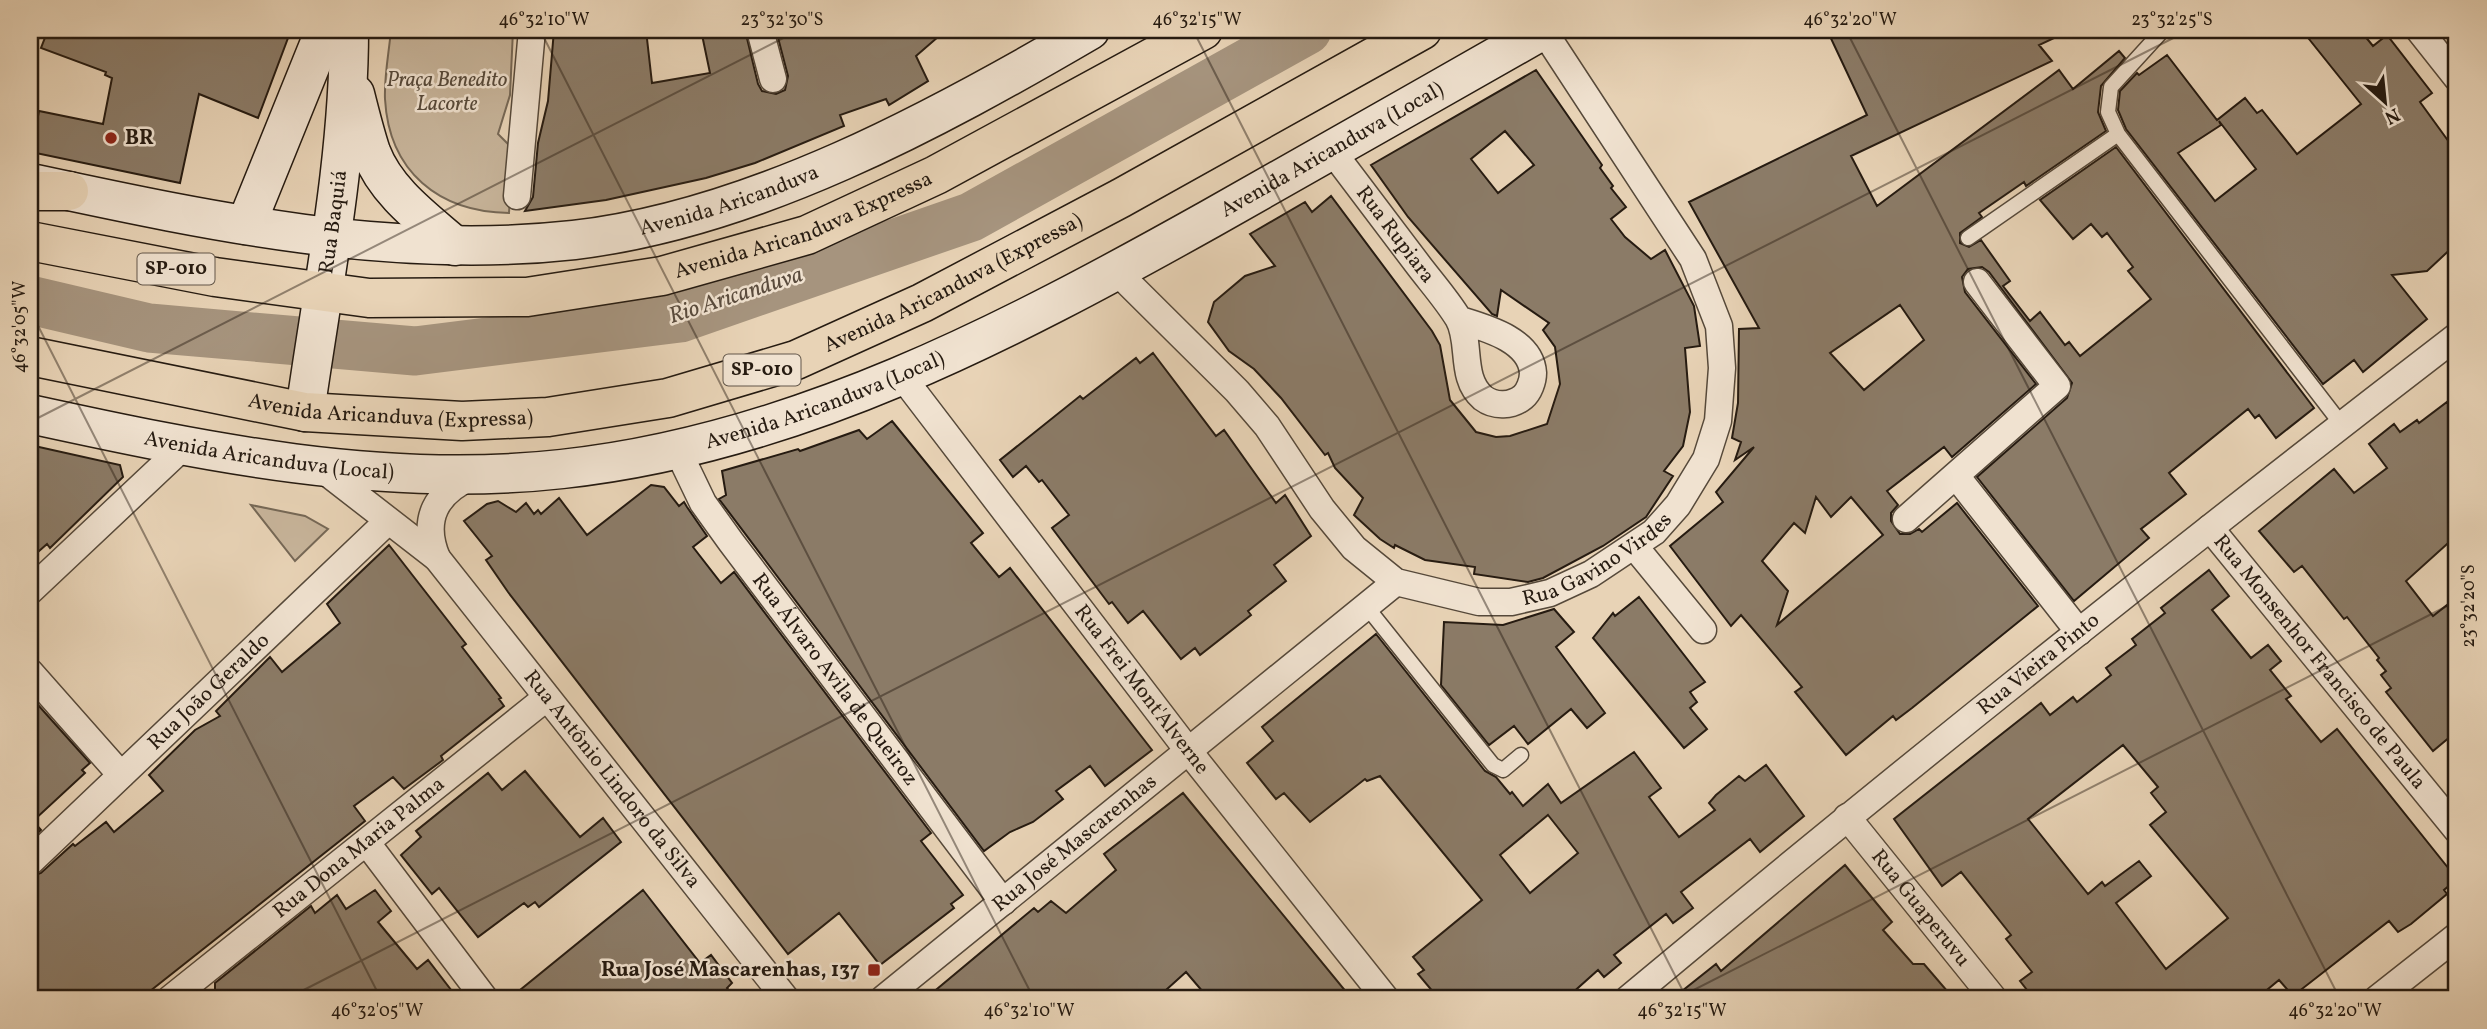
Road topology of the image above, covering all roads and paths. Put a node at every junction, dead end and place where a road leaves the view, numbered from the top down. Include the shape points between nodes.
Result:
1 (326, 30) edge
2 (349, 30) edge
3 (532, 30) edge
4 (760, 30) edge
5 (1090, 30) edge
6 (1203, 30) edge
7 (1422, 30) edge
8 (1543, 30) edge
9 (2163, 30) edge
10 (2419, 30) edge
11 (349, 74) junction
12 (2457, 78) edge
13 (773, 79) dead end
14 (2118, 134) junction
15 (1332, 150) junction
16 (30, 183) edge
17 (30, 191) edge
18 (69, 191) junction
19 (517, 196) dead end
20 (246, 225) junction
21 (1968, 238) dead end
22 (332, 240) junction
23 (30, 241) edge
24 (455, 246) junction
25 (1116, 271) junction
26 (1977, 282) dead end
27 (322, 302) junction
28 (1460, 320) dead end
29 (2457, 337) edge
30 (30, 356) edge
31 (901, 375) junction
32 (306, 404) junction
33 (30, 414) edge
34 (2342, 425) junction
35 (183, 447) junction
36 (678, 451) junction
37 (321, 468) junction
38 (477, 474) junction
39 (1957, 477) junction
40 (1906, 519) dead end
41 (388, 521) junction
42 (2210, 528) junction
43 (1634, 547) junction
44 (437, 558) junction
45 (1396, 582) junction
46 (30, 591) edge
47 (1366, 606) junction
48 (1703, 631) dead end
49 (2079, 632) junction
50 (30, 672) edge
51 (546, 698) junction
52 (1190, 753) junction
53 (1521, 755) dead end
54 (121, 775) junction
55 (1847, 817) junction
56 (2457, 830) edge
57 (367, 843) junction
58 (30, 862) edge
59 (1003, 902) junction
60 (2457, 936) edge
61 (186, 995) edge
62 (485, 999) edge
63 (786, 999) edge
64 (884, 999) edge
65 (1387, 999) edge
66 (1628, 999) edge
67 (1994, 999) edge
68 (2377, 999) edge

1 - 20 main road
2 - 11 main road, Rua Baquiá
3 - 19 street
4 - 13 street
5 - 24 main road, Avenida Aricanduva via 902,132 757,194 658,223 575,240
6 - 27 highway, Avenida Aricanduva Expressa / SP-010 via 936,175 807,235 662,276 527,298
7 - 32 highway, Avenida Aricanduva (Expressa) / SP-010 via 922,303 796,360 668,398 548,417 462,421
8 - 15 main road, Avenida Aricanduva (Local)
8 - 43 street, Rua Gavino Virdes via 1693,258 1719,326 1718,421 1706,459 1678,505
9 - 14 lane via 2110,87 2108,112
10 - 12 street
11 - 22 main road, Rua Baquiá
11 - 24 main road via 372,154 384,176 409,206
14 - 21 lane
14 - 34 lane
15 - 25 main road, Avenida Aricanduva (Local)
15 - 28 street, Rua Rupiara
16 - 18 main road
17 - 18 highway
18 - 20 main road
20 - 22 main road
22 - 24 main road, Avenida Aricanduva
22 - 27 main road, Rua Baquiá
23 - 27 highway, SP-010
25 - 31 main road, Avenida Aricanduva (Local) via 998,332
25 - 45 street, Rua Gavino Virdes via 1237,391 1354,548
26 - 39 street via 2057,386
27 - 32 main road, Rua Baquiá
29 - 34 street, Rua Vieira Pinto
30 - 32 highway, Avenida Aricanduva (Expressa) / SP-010
31 - 36 main road, Avenida Aricanduva (Local) via 831,404
31 - 52 street, Rua Frei Mont'Alverne
33 - 35 main road, Avenida Aricanduva (Local)
34 - 42 street, Rua Vieira Pinto
35 - 37 main road, Avenida Aricanduva (Local)
35 - 46 street
36 - 38 main road, Avenida Aricanduva (Local) via 561,469
36 - 59 street, Rua Álvaro Avila de Queiroz via 703,503 731,542
37 - 38 main road, Avenida Aricanduva (Local)
37 - 41 street, Rua Antônio Lindoro da Silva
38 - 44 street, Rua Antônio Lindoro da Silva via 454,484 437,504 429,533
39 - 40 street
39 - 49 street
41 - 44 street, Rua Antônio Lindoro da Silva
41 - 54 street, Rua João Geraldo
42 - 49 street, Rua Vieira Pinto
42 - 56 street, Rua Monsenhor Francisco de Paula
43 - 45 street, Rua Gavino Virdes via 1550,593 1511,602 1479,602
43 - 48 street
44 - 51 street, Rua Antônio Lindoro da Silva
45 - 47 street, Rua José Mascarenhas
47 - 52 street, Rua José Mascarenhas
47 - 53 lane via 1493,765 1503,769
49 - 55 street, Rua Vieira Pinto
50 - 54 street
51 - 57 street, Rua Dona Maria Palma
51 - 63 street, Rua Antônio Lindoro da Silva
52 - 59 street, Rua José Mascarenhas
52 - 65 street, Rua Frei Mont'Alverne
54 - 58 street, Rua João Geraldo
55 - 66 street, Rua Vieira Pinto
55 - 67 street, Rua Guaperuvu
57 - 61 street, Rua Dona Maria Palma
57 - 62 street
59 - 64 street, Rua José Mascarenhas
60 - 68 street

